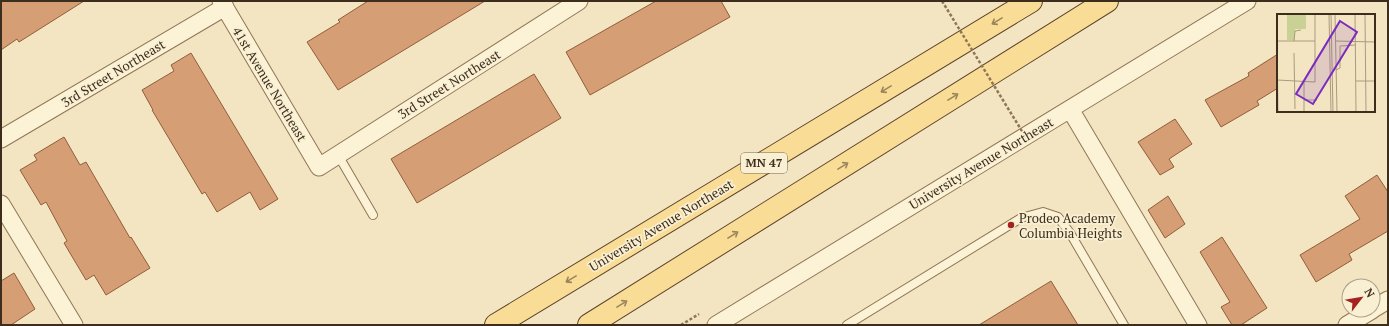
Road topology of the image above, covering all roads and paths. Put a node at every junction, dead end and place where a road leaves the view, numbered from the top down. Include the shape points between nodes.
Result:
1 (580, 1) edge
2 (942, 1) edge
3 (1031, 1) edge
4 (1107, 1) edge
5 (1247, 1) edge
6 (223, 4) edge
7 (1070, 109) junction
8 (1025, 136) junction
9 (1, 140) edge
10 (338, 155) junction
11 (319, 167) joint
12 (1, 204) edge
13 (373, 215) dead end
14 (1359, 318) edge
15 (74, 325) edge
16 (496, 325) edge
17 (589, 325) edge
18 (716, 325) edge
19 (847, 325) edge
20 (1124, 325) edge
21 (1198, 325) edge
22 (1347, 325) edge

1 - 10 street, 3rd Street Northeast
2 - 8 path, bridge
3 -> 16 main road, University Avenue Northeast / MN 47
17 -> 4 main road
5 - 7 street, University Avenue Northeast
6 - 9 street, 3rd Street Northeast
6 - 11 street, 41st Avenue Northeast
7 - 8 street, University Avenue Northeast
7 - 21 street
8 - 18 street, University Avenue Northeast
10 - 11 street, 3rd Street Northeast
10 - 13 lane
12 - 15 street
14 - 22 street
19 - 20 lane via 1021,218 1043,212 1058,217

